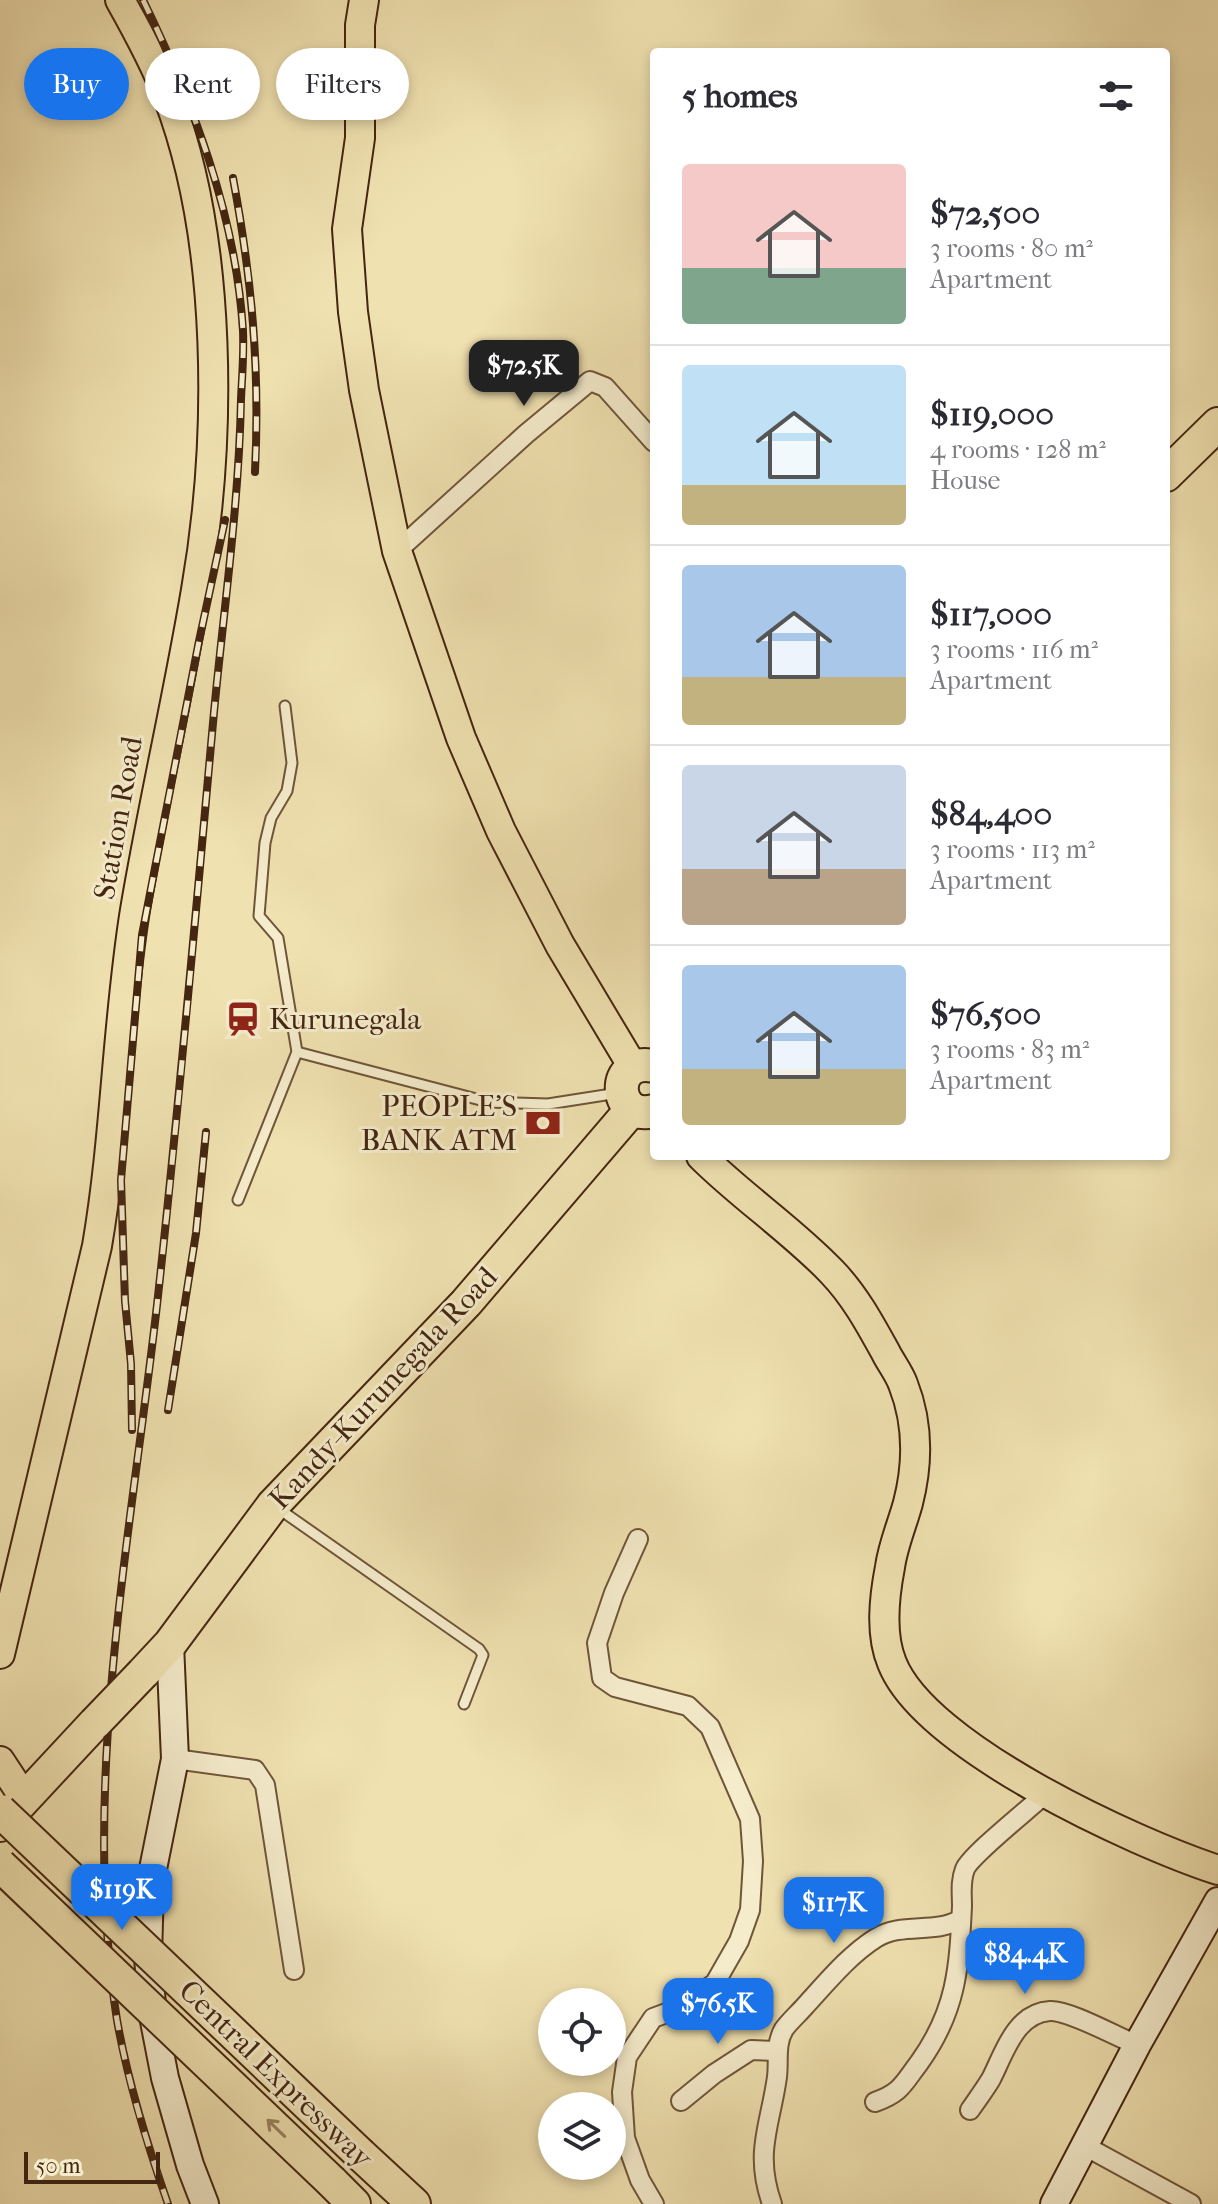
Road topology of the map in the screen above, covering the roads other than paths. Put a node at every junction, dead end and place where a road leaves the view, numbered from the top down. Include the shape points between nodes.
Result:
1 (120, 0) edge
2 (364, 0) edge
3 (1218, 424) edge
4 (650, 438) edge
5 (1170, 471) edge
6 (397, 551) junction
7 (285, 706) dead end
8 (297, 1052) junction
9 (639, 1089) edge
10 (706, 1160) edge
11 (238, 1200) dead end
12 (273, 1505) junction
13 (638, 1539) dead end
14 (170, 1644) junction
15 (0, 1654) edge
16 (464, 1704) dead end
17 (175, 1759) junction
18 (0, 1761) edge
19 (1045, 1794) junction
20 (13, 1805) edge
21 (0, 1825) edge
22 (0, 1865) edge
23 (1218, 1870) edge
24 (1218, 1901) edge
25 (959, 1920) junction
26 (294, 1970) dead end
27 (1137, 2045) junction
28 (777, 2051) junction
29 (681, 2101) dead end
30 (875, 2102) dead end
31 (970, 2110) dead end
32 (1085, 2146) junction
33 (343, 2193) edge
34 (205, 2204) edge
35 (414, 2204) edge
36 (654, 2204) edge
37 (772, 2204) edge
38 (1054, 2204) edge
39 (1191, 2204) edge

1 - 15 main road, Station Road via 169,100 197,208 212,340 212,434 196,589 130,939 107,1187
2 - 6 main road via 360,138 347,229 364,390
3 - 5 highway
4 - 6 street via 605,387 590,381
6 - 9 main road via 461,738 501,831
7 - 8 lane via 292,763 287,791 271,818 265,843 259,916 278,938
8 - 9 lane via 488,1102 548,1104
8 - 11 lane
9 - 12 highway, Kandy-Kurunegala Road via 466,1303
10 - 19 main road via 833,1273 870,1322 903,1384 914,1424 915,1459 887,1591 886,1636 897,1674 939,1720
12 - 14 highway, Kandy-Kurunegala Road
12 - 16 lane via 479,1649 483,1655
13 - 36 street via 597,1643 602,1678 615,1687 688,1706 710,1727 750,1819 753,1861 750,1910 715,1983 653,2018 627,2057 622,2092 625,2138
14 - 17 street
14 - 20 highway, Kandy-Kurunegala Road, bridge
17 - 26 street via 255,1770 265,1785
17 - 34 street via 150,1884 148,1958 165,2078
18 - 20 main road
19 - 23 main road via 1122,1833
19 - 25 street via 965,1867
20 - 21 highway
20 - 35 highway, Central Expressway, bridge
33 -> 22 highway, Central Expressway, bridge
24 - 27 street
25 - 28 street via 945,1928 878,1937 848,1960 783,2030
25 - 30 street via 957,1983 937,2037 895,2095
27 - 31 street via 1068,2015 1034,2015 1016,2031
27 - 32 street
28 - 29 street via 751,2050
28 - 37 street via 762,2156
32 - 38 street
32 - 39 street

